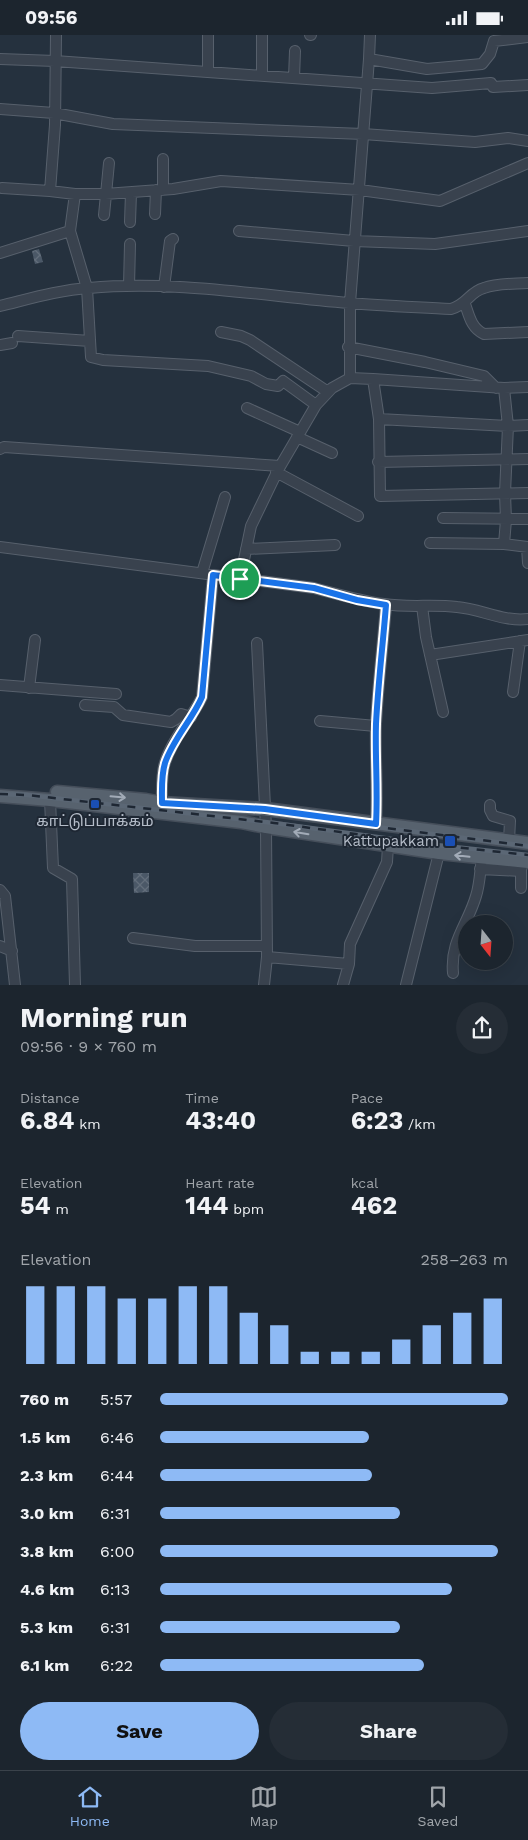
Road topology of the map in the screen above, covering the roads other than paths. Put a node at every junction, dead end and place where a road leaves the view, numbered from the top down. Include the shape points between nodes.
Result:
1 (56, 35) edge
2 (208, 35) edge
3 (262, 35) edge
4 (370, 35) edge
5 (528, 37) edge
6 (295, 51) dead end
7 (0, 59) edge
8 (369, 59) junction
9 (55, 61) junction
10 (208, 72) junction
11 (262, 75) junction
12 (294, 78) junction
13 (366, 83) junction
14 (528, 85) edge
15 (0, 109) edge
16 (54, 113) junction
17 (363, 134) junction
18 (528, 141) edge
19 (163, 159) dead end
20 (109, 163) dead end
21 (528, 163) edge
22 (2, 188) dead end
23 (160, 190) junction
24 (360, 190) junction
25 (50, 191) junction
26 (131, 193) junction
27 (75, 194) junction
28 (105, 195) junction
29 (155, 214) dead end
30 (104, 215) dead end
31 (130, 222) dead end
32 (70, 231) junction
33 (239, 231) dead end
34 (528, 231) edge
35 (173, 239) dead end
36 (354, 241) junction
37 (130, 244) dead end
38 (0, 253) edge
39 (528, 283) edge
40 (129, 286) junction
41 (164, 287) junction
42 (88, 288) junction
43 (350, 303) junction
44 (465, 304) junction
45 (0, 306) edge
46 (221, 332) dead end
47 (528, 332) edge
48 (90, 341) junction
49 (0, 345) edge
50 (348, 347) junction
51 (350, 378) junction
52 (373, 379) junction
53 (528, 387) edge
54 (500, 388) junction
55 (328, 392) junction
56 (316, 405) junction
57 (247, 408) dead end
58 (379, 419) junction
59 (528, 425) edge
60 (508, 426) junction
61 (299, 435) junction
62 (0, 449) edge
63 (332, 453) dead end
64 (506, 459) junction
65 (528, 459) edge
66 (378, 462) junction
67 (278, 469) junction
68 (505, 493) junction
69 (528, 493) edge
70 (225, 497) dead end
71 (358, 516) dead end
72 (444, 518) dead end
73 (528, 519) edge
74 (506, 520) junction
75 (430, 543) dead end
76 (504, 544) junction
77 (335, 545) dead end
78 (0, 547) edge
79 (527, 547) edge
80 (246, 549) junction
81 (528, 563) edge
82 (208, 574) junction
83 (240, 579) junction
84 (386, 605) junction
85 (422, 606) junction
86 (528, 619) edge
87 (35, 640) dead end
88 (524, 641) edge
89 (257, 643) dead end
90 (430, 655) junction
91 (0, 685) edge
92 (29, 688) junction
93 (513, 692) dead end
94 (116, 694) dead end
95 (85, 705) dead end
96 (443, 712) dead end
97 (191, 717) junction
98 (320, 721) dead end
99 (376, 726) junction
100 (0, 788) edge
101 (0, 796) edge
102 (50, 800) junction
103 (490, 805) dead end
104 (162, 808) junction
105 (265, 809) junction
106 (376, 824) junction
107 (266, 827) junction
108 (509, 841) junction
109 (528, 843) edge
110 (388, 846) junction
111 (439, 853) junction
112 (481, 863) junction
113 (524, 865) edge
114 (521, 888) dead end
115 (0, 890) edge
116 (133, 938) dead end
117 (0, 945) edge
118 (266, 946) junction
119 (12, 951) junction
120 (267, 957) junction
121 (349, 964) junction
122 (453, 973) dead end
123 (14, 985) edge
124 (75, 985) edge
125 (266, 985) edge
126 (343, 985) edge
127 (406, 985) edge

1 - 9 street
2 - 10 street
3 - 11 street
4 - 8 street
5 - 8 street via 494,41 490,54 482,63 426,69
6 - 12 street
7 - 9 street
8 - 13 street
9 - 10 street
9 - 16 street
10 - 11 street
11 - 12 street
12 - 13 street
13 - 14 street via 432,88 491,83 493,87
13 - 17 street
15 - 16 street
16 - 17 street via 112,125
16 - 25 street
17 - 18 street via 474,142 508,138
17 - 24 street
19 - 23 street
20 - 28 street
21 - 24 street via 440,201
22 - 25 street
23 - 24 street via 222,181
23 - 26 street
23 - 29 street
24 - 36 street
25 - 27 street
26 - 28 street
26 - 31 street
27 - 28 street
27 - 32 street
28 - 30 street
32 - 38 street
32 - 42 street
33 - 36 street
34 - 36 street via 435,244
35 - 41 street via 170,241
36 - 43 street
37 - 40 street
39 - 44 street via 484,287 469,297
40 - 41 street
40 - 42 street
41 - 43 street via 233,290
42 - 45 street
42 - 48 street
43 - 44 street via 451,309
43 - 50 street
44 - 47 street via 474,327 484,334
46 - 55 street via 250,340
48 - 49 street via 15,340
48 - 56 street via 91,357 208,366 278,386 283,381
50 - 51 street
50 - 54 street via 484,377
51 - 52 street
51 - 55 street
52 - 54 street
52 - 58 street
53 - 54 street
54 - 60 street
55 - 56 street
56 - 61 street
57 - 61 street
58 - 60 street
58 - 66 street
59 - 60 street
60 - 64 street
61 - 63 street
61 - 67 street
62 - 67 street
64 - 65 street
64 - 66 street
64 - 68 street
66 - 68 street via 380,496
67 - 71 street
67 - 80 street via 251,526
68 - 69 street
68 - 74 street
70 - 82 street
72 - 74 street
73 - 74 street
74 - 76 street
75 - 76 street
76 - 79 street
77 - 80 street
78 - 82 street
79 - 81 street
80 - 83 street
82 - 83 street
82 - 97 street via 202,697
83 - 84 street via 314,588
84 - 85 street
84 - 99 street
85 - 86 street via 455,607 499,617
85 - 90 street
87 - 92 street
88 - 90 street
88 - 93 street
89 - 105 street
90 - 96 street
91 - 92 street
92 - 94 street
95 - 97 street via 114,707 123,715 171,722 181,714
97 - 104 street via 165,764
98 - 99 street
99 - 106 street
100 -> 104 main road via 146,800
101 - 102 main road
102 - 104 main road
102 - 124 street via 53,868 72,879
103 - 108 street via 493,816 510,821
104 - 105 main road
104 - 107 main road
105 - 106 main road
105 - 107 street
106 - 108 main road
110 -> 107 main road
107 - 118 street
108 - 109 main road
110 - 111 main road
110 - 121 street via 387,863 350,944
112 -> 111 main road
111 - 127 street
112 - 113 main road
112 - 122 street via 476,897 452,959
113 - 114 street
115 - 119 street via 5,897
116 - 118 street via 195,946
117 - 119 street
118 - 120 street
119 - 123 street
120 - 121 street
120 - 125 street
121 - 126 street

